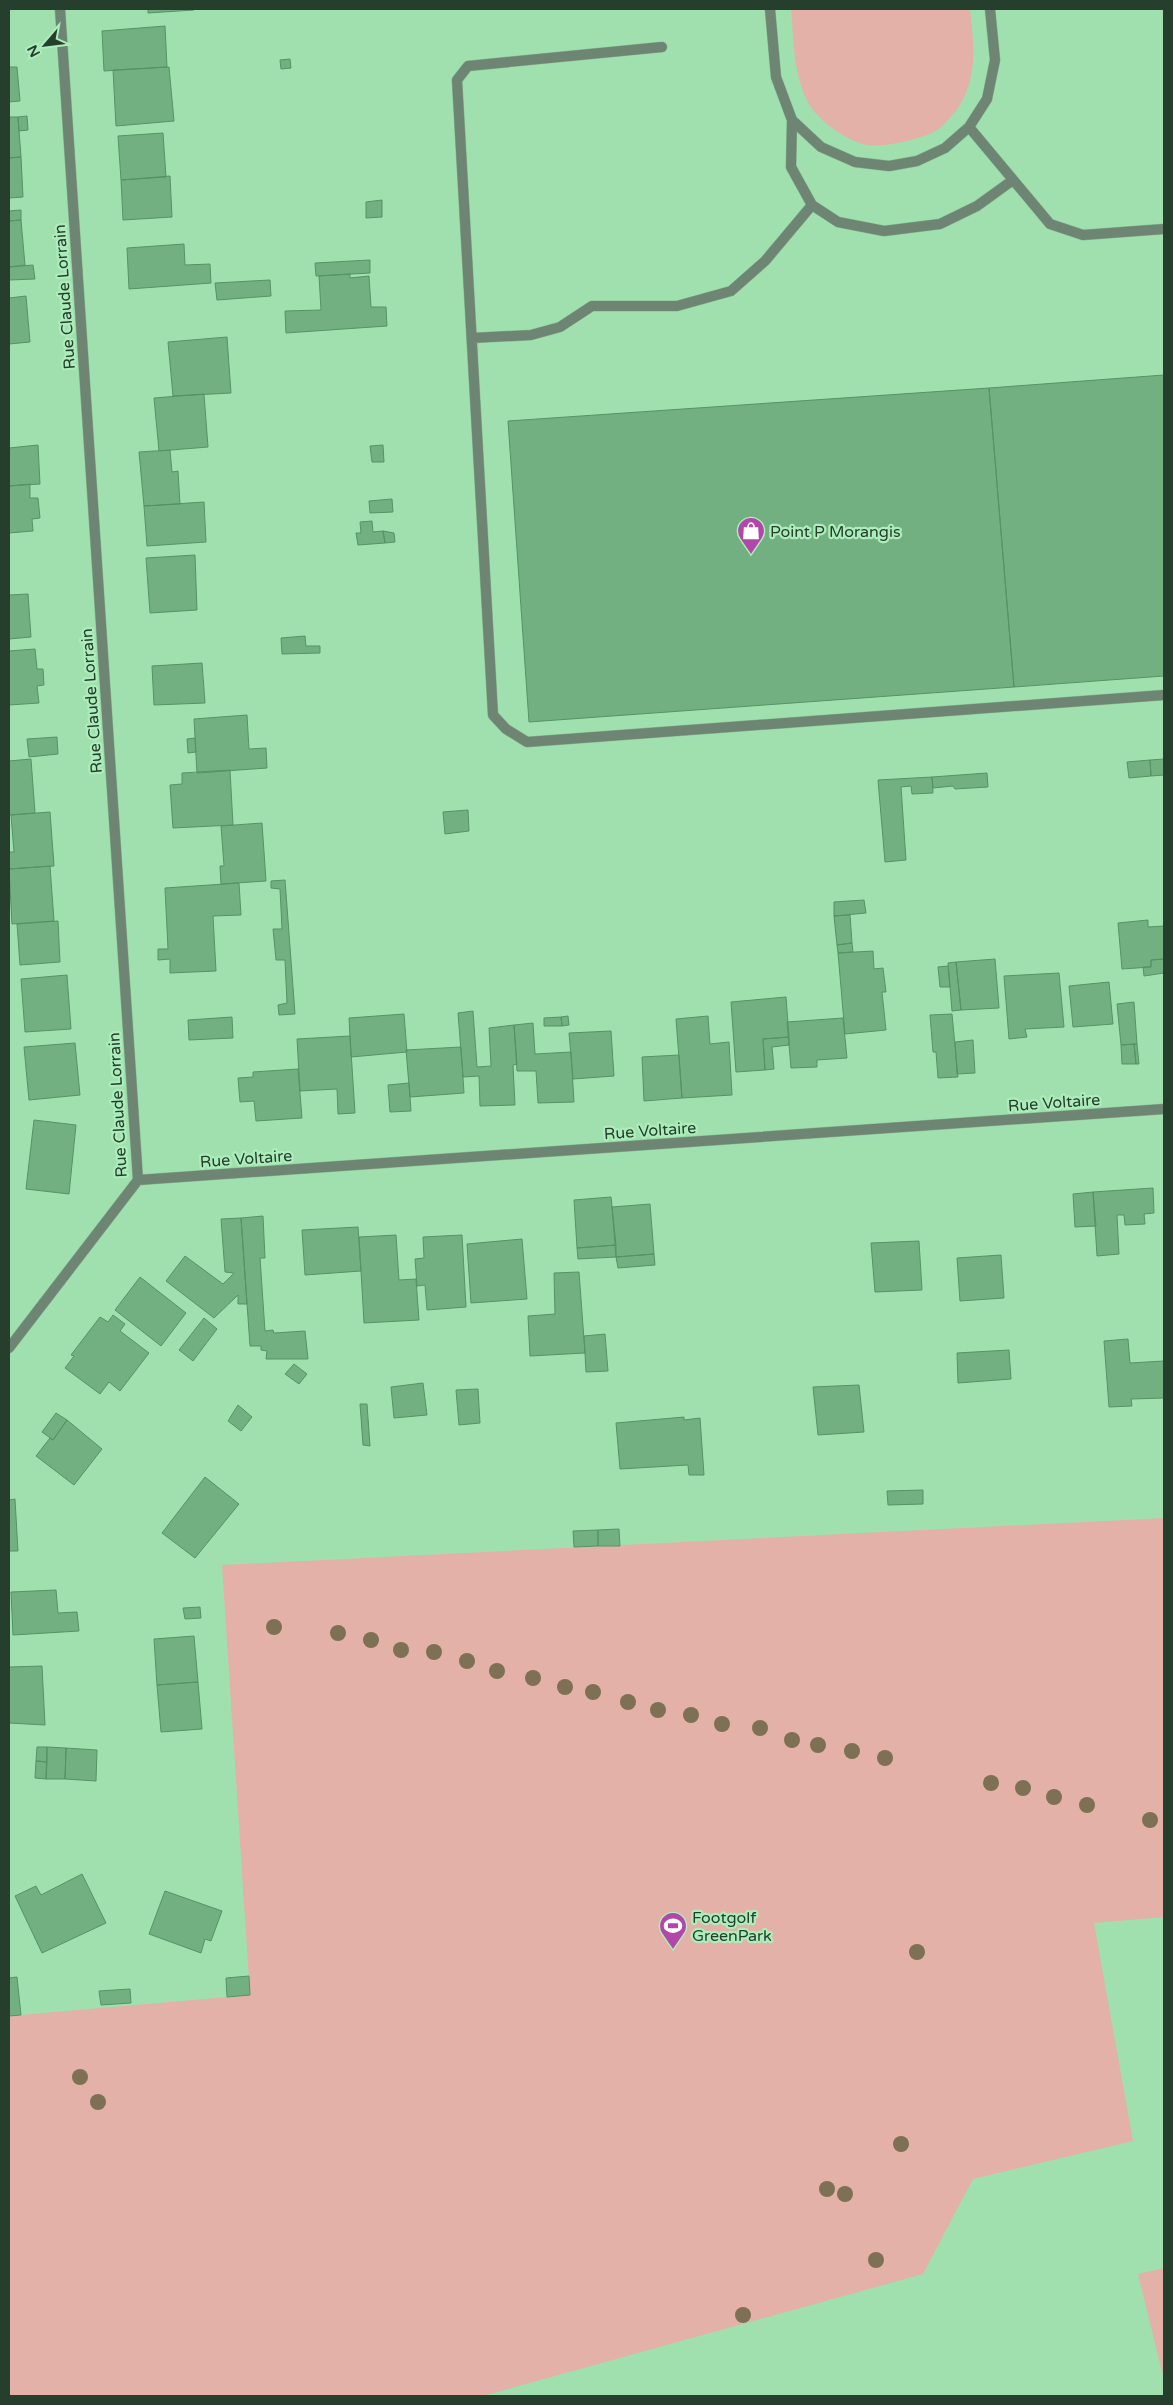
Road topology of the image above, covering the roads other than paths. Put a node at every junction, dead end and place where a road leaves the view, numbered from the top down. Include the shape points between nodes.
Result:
1 (60, 9) edge
2 (770, 9) edge
3 (990, 9) edge
4 (662, 47) dead end
5 (792, 120) junction
6 (969, 127) junction
7 (1013, 180) junction
8 (812, 205) junction
9 (1164, 229) edge
10 (472, 338) junction
11 (1164, 695) edge
12 (1164, 1109) edge
13 (138, 1180) junction
14 (9, 1348) edge

1 - 13 street, Rue Claude Lorrain
2 - 5 street via 776,77
3 - 6 street via 995,60 987,100
4 - 10 street via 468,66 457,80
5 - 6 street via 821,147 855,162 889,166 917,161 945,148
5 - 8 street via 791,167
6 - 7 street
7 - 8 street via 978,206 940,224 922,227 884,231 838,222
7 - 9 street via 1050,224 1083,235
8 - 10 street via 765,261 731,291 677,306 592,306 560,327 531,335
10 - 11 street via 494,715 506,729 527,742
12 - 13 street, Rue Voltaire
13 - 14 street, Rue Claude Lorrain

